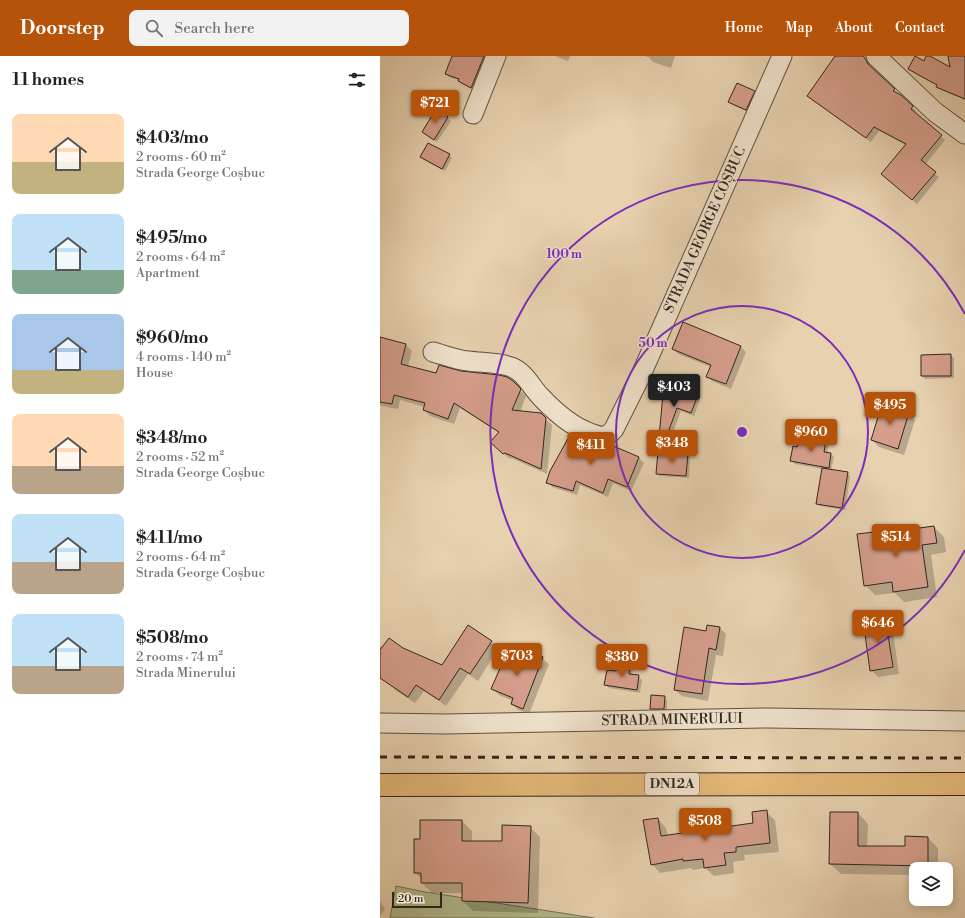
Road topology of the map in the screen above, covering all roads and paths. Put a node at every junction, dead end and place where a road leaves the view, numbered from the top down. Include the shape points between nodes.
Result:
1 (496, 56) edge
2 (782, 56) edge
3 (876, 56) edge
4 (473, 114) dead end
5 (965, 134) edge
6 (433, 352) dead end
7 (965, 721) edge
8 (380, 724) edge
9 (965, 784) edge
10 (380, 785) edge

1 - 4 street
2 - 6 street, STRADA GEORGE COȘBUC via 640,377 610,434 597,436 567,421 540,397 517,370
3 - 5 street via 935,112
7 - 8 street, STRADA MINERULUI via 768,718
9 - 10 main road, DN12A

